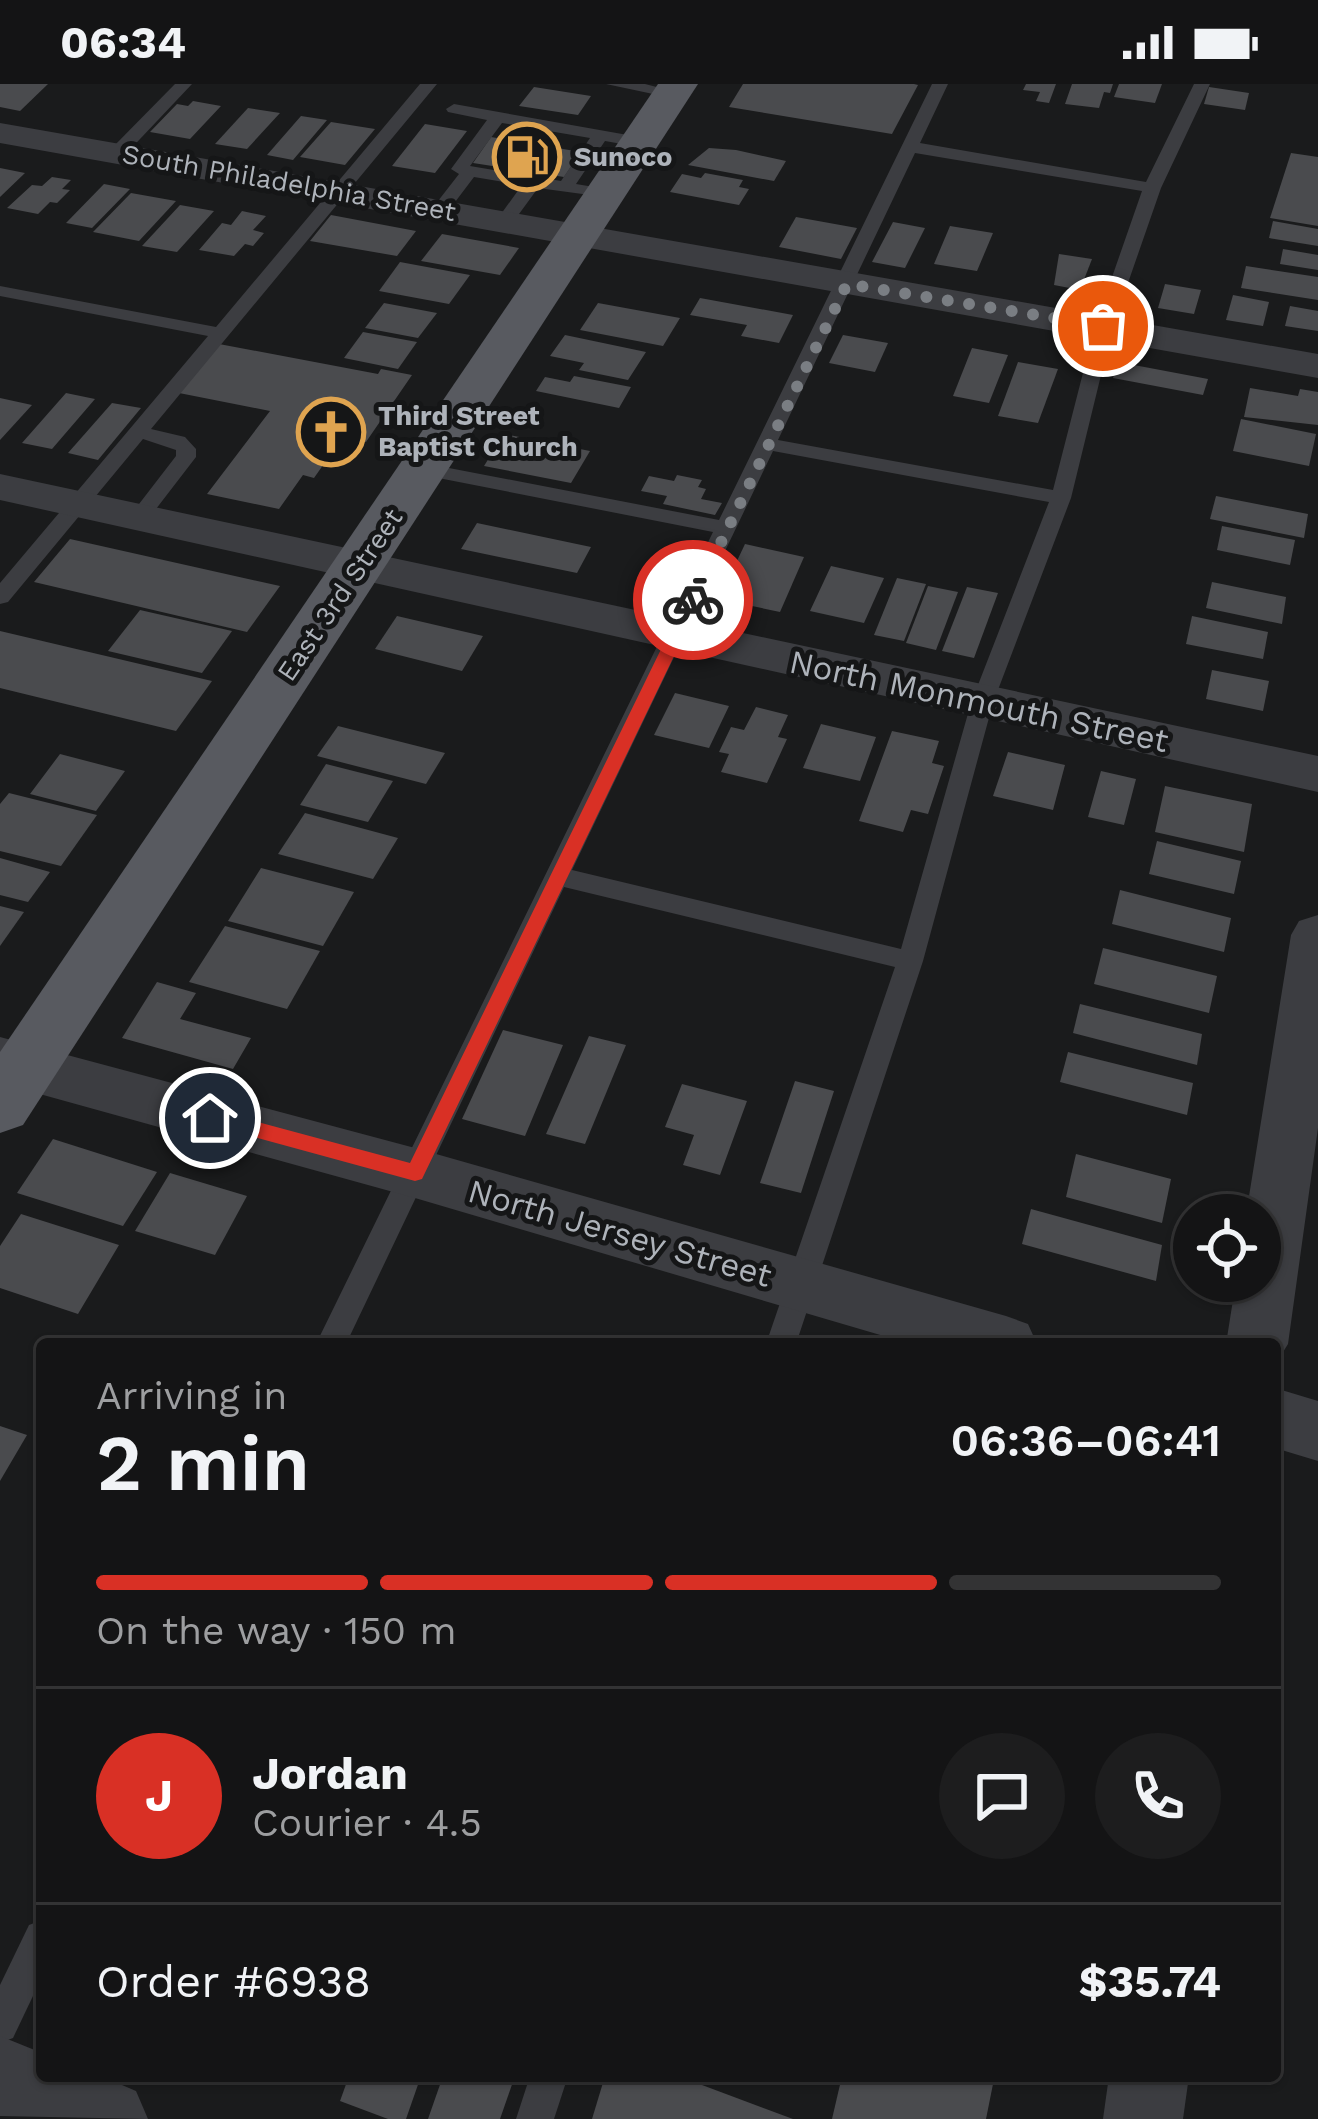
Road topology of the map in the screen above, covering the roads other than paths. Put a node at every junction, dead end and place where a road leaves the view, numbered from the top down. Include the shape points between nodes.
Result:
1 (184, 84) edge
2 (429, 84) edge
3 (614, 84) edge
4 (940, 84) edge
5 (1202, 84) edge
6 (675, 88) edge
7 (454, 109) dead end
8 (498, 117) junction
9 (524, 122) junction
10 (569, 130) junction
11 (0, 133) edge
12 (620, 139) junction
13 (511, 140) dead end
14 (911, 147) junction
15 (557, 148) dead end
16 (117, 153) junction
17 (483, 170) junction
18 (537, 178) junction
19 (1152, 188) junction
20 (337, 191) junction
21 (583, 205) junction
22 (440, 210) junction
23 (506, 221) junction
24 (847, 284) junction
25 (0, 291) edge
26 (1103, 326) junction
27 (219, 333) junction
28 (1318, 366) edge
29 (137, 432) junction
30 (769, 444) junction
31 (424, 469) junction
32 (0, 487) edge
33 (1061, 498) junction
34 (77, 503) junction
35 (139, 517) junction
36 (728, 528) junction
37 (359, 566) junction
38 (0, 597) edge
39 (676, 634) junction
40 (982, 703) junction
41 (1318, 774) edge
42 (558, 875) junction
43 (1318, 935) edge
44 (910, 961) junction
45 (8, 1078) edge
46 (415, 1173) junction
47 (800, 1285) junction
48 (335, 1338) edge
49 (784, 1338) edge
50 (985, 1338) edge
51 (1258, 1338) edge
52 (1281, 1420) edge
53 (1318, 1431) edge
54 (36, 1950) edge
55 (0, 2025) edge
56 (0, 2075) edge
57 (547, 2082) edge
58 (1148, 2082) edge
59 (108, 2119) edge
60 (535, 2119) edge
61 (1143, 2119) edge

1 - 16 lane
2 - 20 lane
3 - 6 lane
4 - 14 lane
5 - 19 lane
6 - 12 main road, East 3rd Street
7 - 8 lane
8 - 9 lane
8 - 17 lane via 459,169
9 - 10 lane
9 - 13 lane
10 - 12 lane
10 - 15 lane
11 - 16 street, South Philadelphia Street
12 - 21 main road, East 3rd Street
14 - 19 lane
14 - 24 lane
16 - 20 street, South Philadelphia Street
17 - 18 lane
17 - 22 lane
18 - 21 lane
18 - 23 lane
19 - 26 lane
20 - 22 street, South Philadelphia Street
20 - 27 lane
21 - 23 street, South Philadelphia Street
21 - 24 street, South Philadelphia Street
21 - 31 main road, East 3rd Street
22 - 23 street, South Philadelphia Street
24 - 26 street, South Philadelphia Street
24 - 30 lane
25 - 27 lane
26 - 28 street, South Philadelphia Street
26 - 33 lane
27 - 29 lane
29 - 34 lane
29 - 35 lane via 186,449
30 - 33 lane
30 - 36 lane
31 - 36 lane
31 - 37 main road, East 3rd Street
32 - 34 street, North Monmouth Street
33 - 40 lane
34 - 35 street, North Monmouth Street
34 - 38 lane
35 - 37 street, North Monmouth Street
36 - 39 lane
37 - 39 street, North Monmouth Street
37 - 45 main road, East 3rd Street
39 - 40 street, North Monmouth Street
39 - 42 lane
40 - 41 street, North Monmouth Street
40 - 44 lane
42 - 44 lane
42 - 46 lane
43 - 51 street
44 - 47 lane
45 - 46 street, North Jersey Street
46 - 47 street, North Jersey Street
46 - 48 lane
47 - 49 lane
47 - 50 street, North Jersey Street
52 - 53 street
54 - 55 lane
56 - 59 street
57 - 60 lane
58 - 61 street

